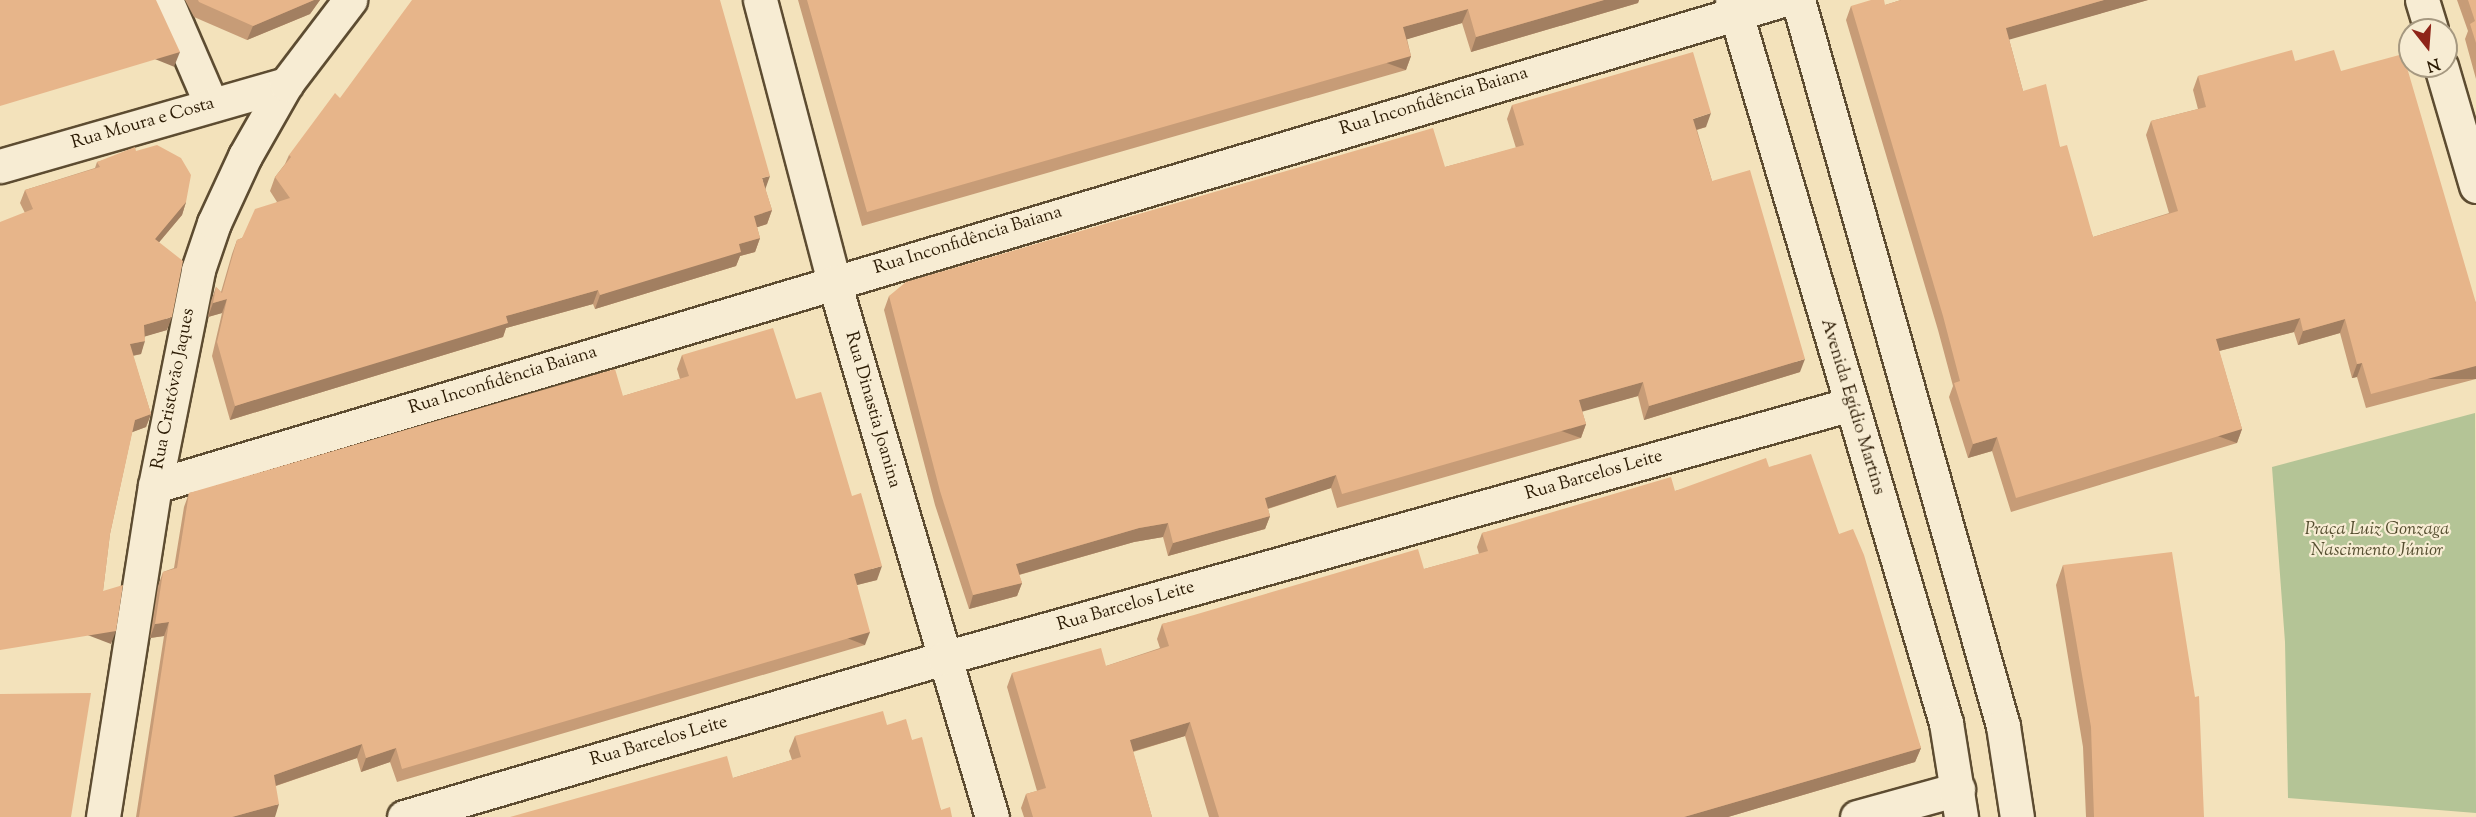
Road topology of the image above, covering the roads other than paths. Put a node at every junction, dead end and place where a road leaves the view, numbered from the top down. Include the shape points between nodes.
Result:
1 (166, 0) edge
2 (350, 0) edge
3 (760, 0) edge
4 (1782, 0) edge
5 (1798, 0) edge
6 (2422, 0) edge
7 (1733, 6) edge
8 (2427, 18) edge
9 (2444, 78) edge
10 (285, 84) junction
11 (211, 104) junction
12 (0, 166) edge
13 (2476, 186) edge
14 (834, 282) junction
15 (1851, 404) junction
16 (156, 486) junction
17 (944, 658) junction
18 (1959, 803) edge
19 (103, 817) edge
20 (404, 817) edge
21 (992, 817) edge
22 (1857, 817) edge
23 (2017, 817) edge

1 - 11 street
2 - 10 street, Rua Cristóvão Jaques
3 - 14 street, Rua Dinastia Joanina
4 - 7 street, Rua Inconfidência Baiana
5 - 23 street via 2003,726
6 - 8 street
7 - 14 street, Rua Inconfidência Baiana
7 - 15 street, Avenida Egídio Martins
9 - 13 street
10 - 11 street, Rua Moura e Costa
10 - 16 street, Rua Cristóvão Jaques via 245,156 214,223 198,270
11 - 12 street, Rua Moura e Costa
14 - 16 street, Rua Inconfidência Baiana
14 - 17 street, Rua Dinastia Joanina
15 - 17 street, Rua Barcelos Leite
15 - 18 street, Avenida Egídio Martins via 1946,723
16 - 19 street, Rua Cristóvão Jaques
17 - 20 street, Rua Barcelos Leite
17 - 21 street, Rua Dinastia Joanina
18 - 22 street

